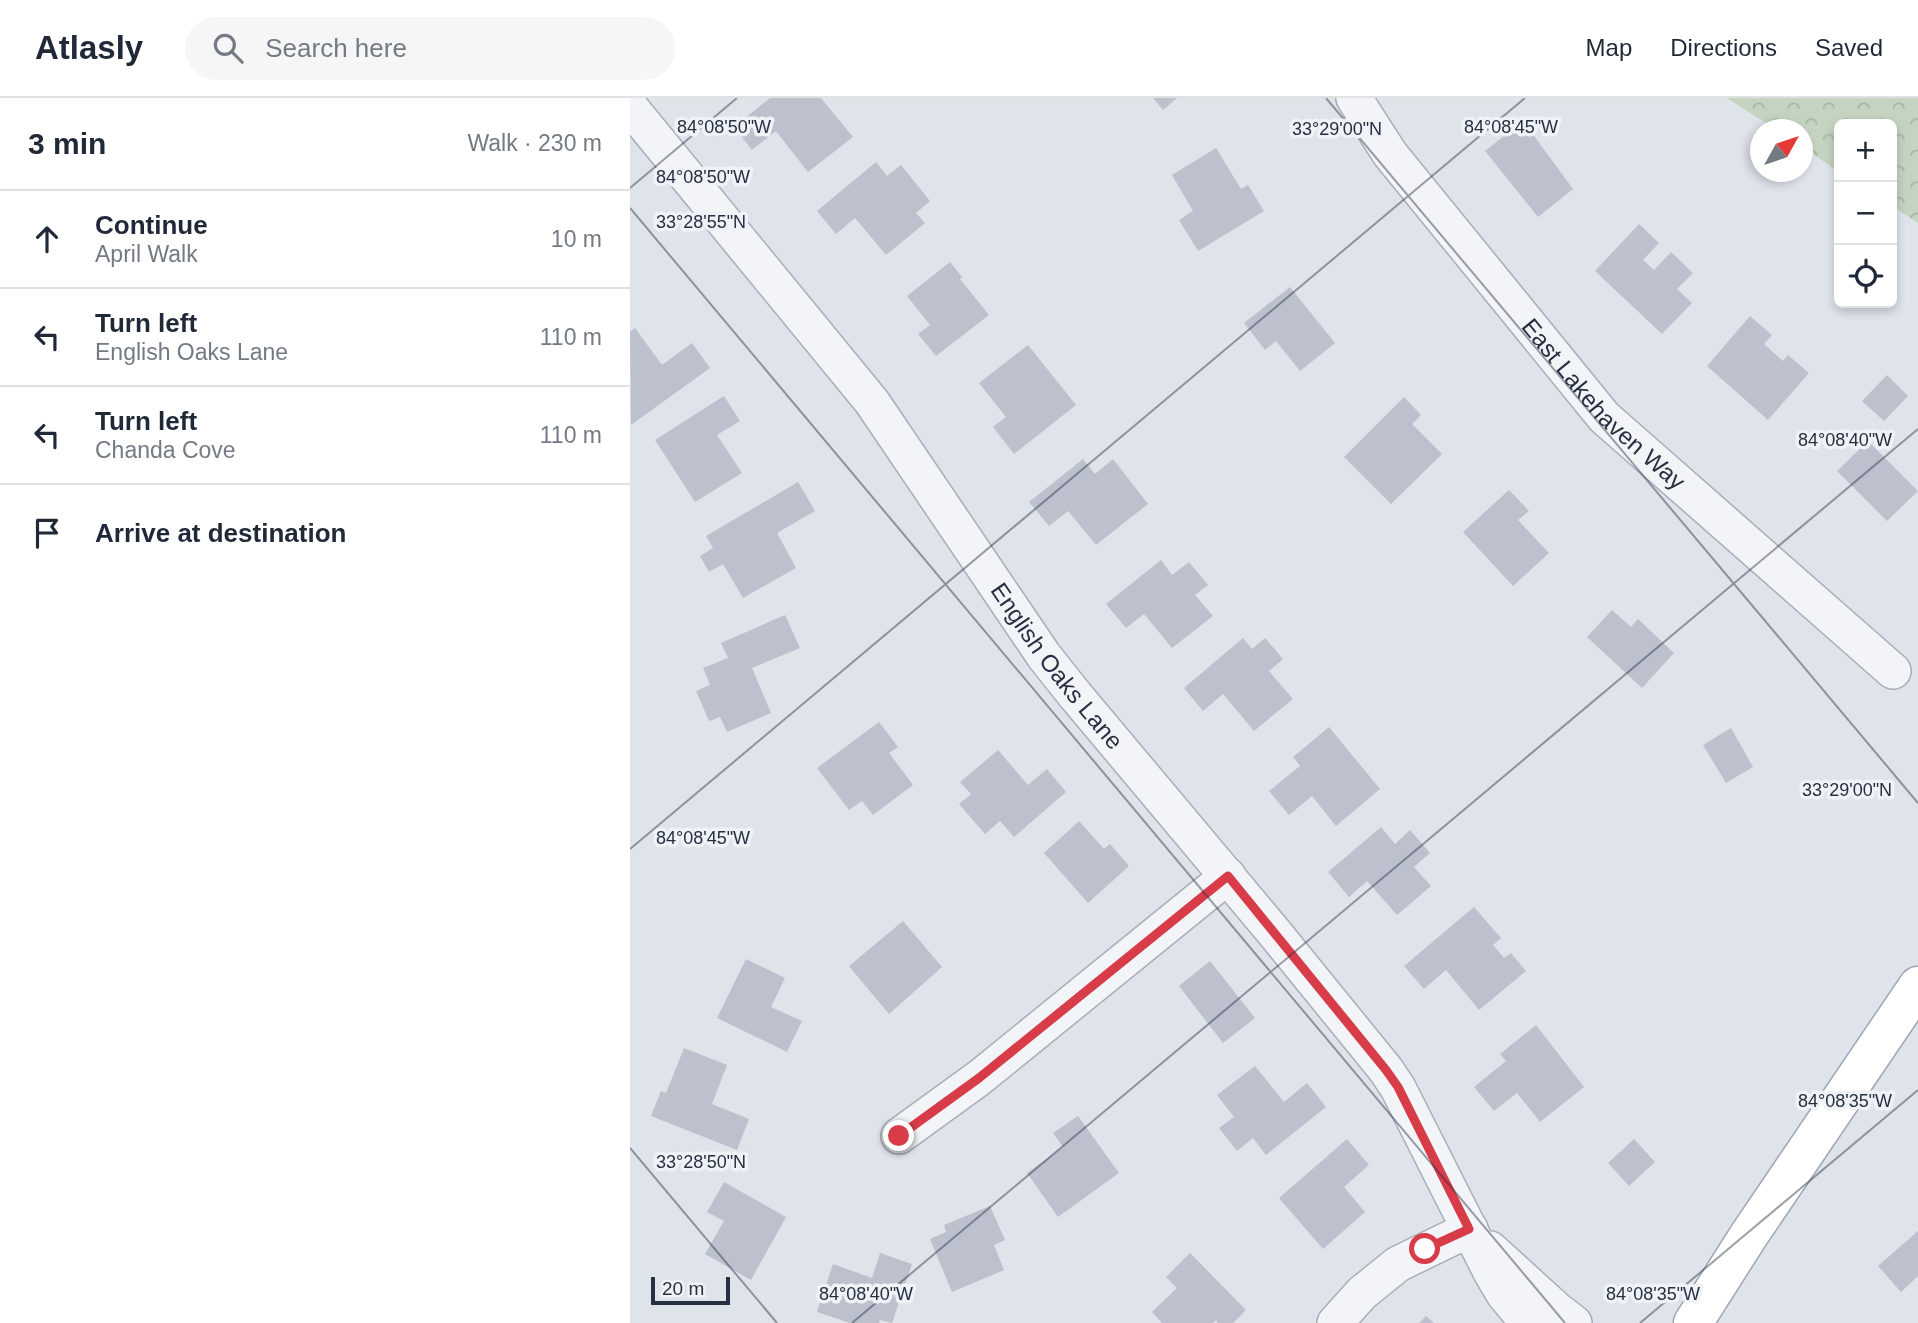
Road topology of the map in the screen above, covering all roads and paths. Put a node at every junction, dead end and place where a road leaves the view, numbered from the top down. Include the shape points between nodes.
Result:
1 (1354, 98) edge
2 (630, 107) edge
3 (1893, 671) dead end
4 (1228, 876) junction
5 (1918, 986) edge
6 (899, 1136) dead end
7 (1469, 1229) junction
8 (1335, 1323) edge
9 (1528, 1323) edge
10 (1574, 1323) edge
11 (1693, 1323) edge

1 - 3 street, East Lakehaven Way via 1390,154 1604,417
2 - 4 street, English Oaks Lane via 872,402 1045,656
4 - 6 street via 979,1078
4 - 7 street, English Oaks Lane via 1398,1087
5 - 11 main road
7 - 8 street via 1398,1264
7 - 9 street, English Oaks Lane via 1491,1272
7 - 10 street, English Oaks Lane

